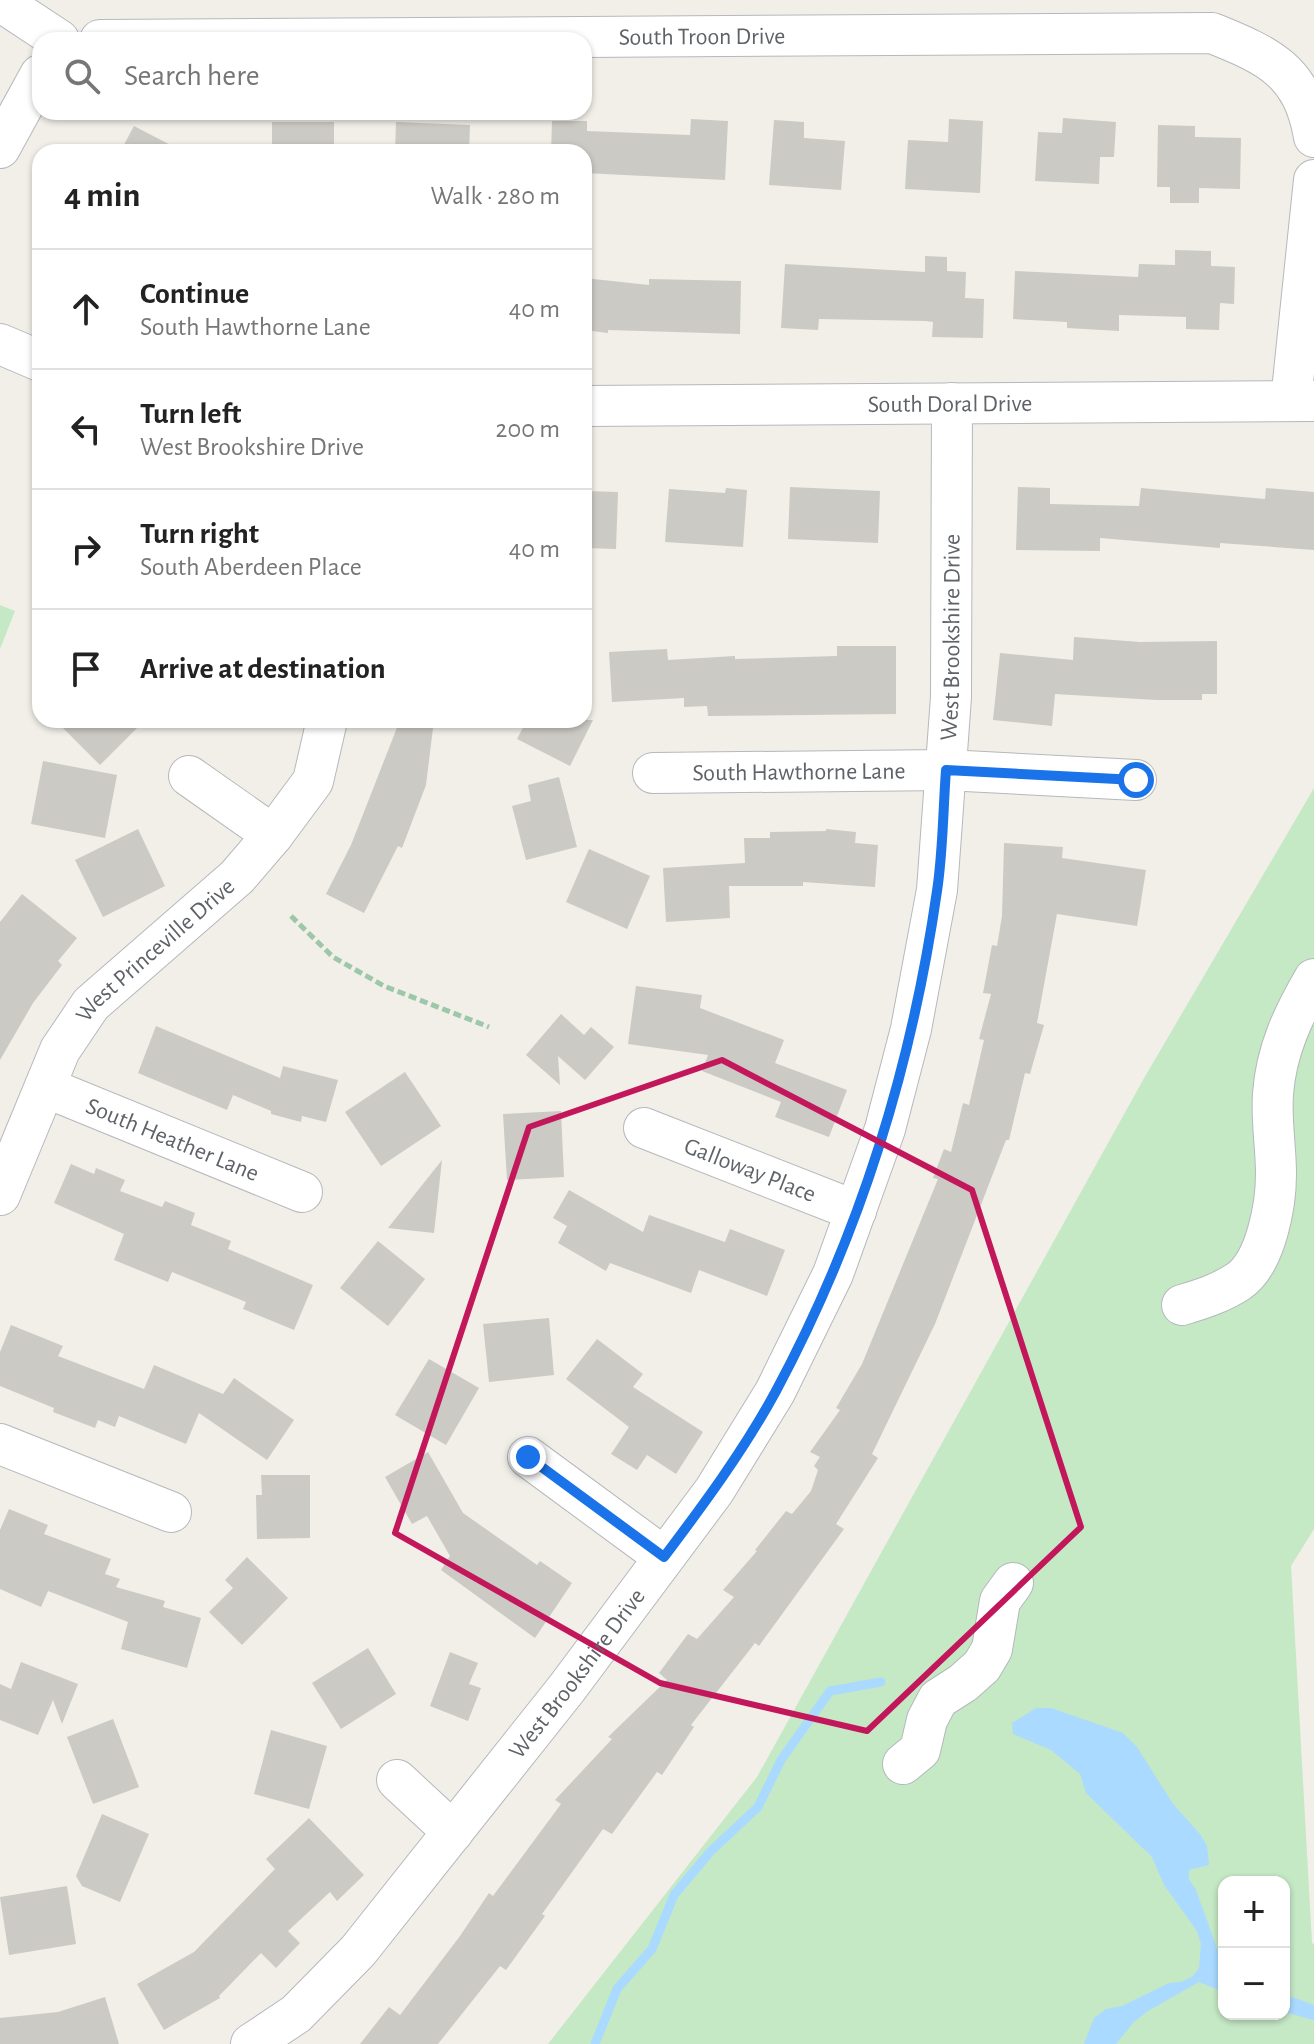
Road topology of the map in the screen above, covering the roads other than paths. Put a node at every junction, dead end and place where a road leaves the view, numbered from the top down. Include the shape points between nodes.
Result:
1 (0, 1) edge
2 (47, 32) edge
3 (592, 37) edge
4 (32, 90) edge
5 (1314, 137) edge
6 (0, 148) edge
7 (1314, 180) edge
8 (0, 344) edge
9 (32, 358) edge
10 (1302, 401) edge
11 (952, 403) junction
12 (592, 406) edge
13 (325, 728) edge
14 (946, 770) junction
15 (653, 773) dead end
16 (189, 776) dead end
17 (1136, 780) dead end
18 (273, 835) junction
19 (1314, 979) edge
20 (45, 1087) junction
21 (644, 1128) dead end
22 (302, 1192) dead end
23 (0, 1195) edge
24 (856, 1211) junction
25 (1182, 1305) dead end
26 (0, 1444) edge
27 (528, 1457) dead end
28 (171, 1512) dead end
29 (664, 1557) junction
30 (1013, 1583) dead end
31 (903, 1764) dead end
32 (397, 1780) dead end
33 (453, 1832) junction
34 (251, 2044) edge

1 - 2 street
3 - 5 street, South Troon Drive via 1212,33 1259,52 1291,78 1309,110
4 - 6 street
7 - 10 street
8 - 9 street
10 - 11 street, South Doral Drive
11 - 12 street, South Doral Drive
11 - 14 street, West Brookshire Drive
13 - 18 street, West Princeville Drive via 313,781
14 - 15 street, South Hawthorne Lane
14 - 17 street, South Hawthorne Lane
14 - 24 street, West Brookshire Drive via 937,890 911,1029 885,1129
16 - 18 street
18 - 20 street, West Princeville Drive via 237,877 91,1004 60,1050
19 - 25 street via 1281,1049 1273,1092 1273,1214 1259,1255 1242,1279 1213,1296
20 - 22 street, South Heather Lane
20 - 23 street, West Princeville Drive
21 - 24 street, Galloway Place
24 - 29 street, West Brookshire Drive via 833,1274 775,1392 714,1491
26 - 28 street
27 - 29 street
29 - 33 street, West Brookshire Drive
30 - 31 street via 1000,1601 992,1649 982,1666 938,1699 920,1750
32 - 33 street
33 - 34 street, West Brookshire Drive via 358,1951 296,2014

